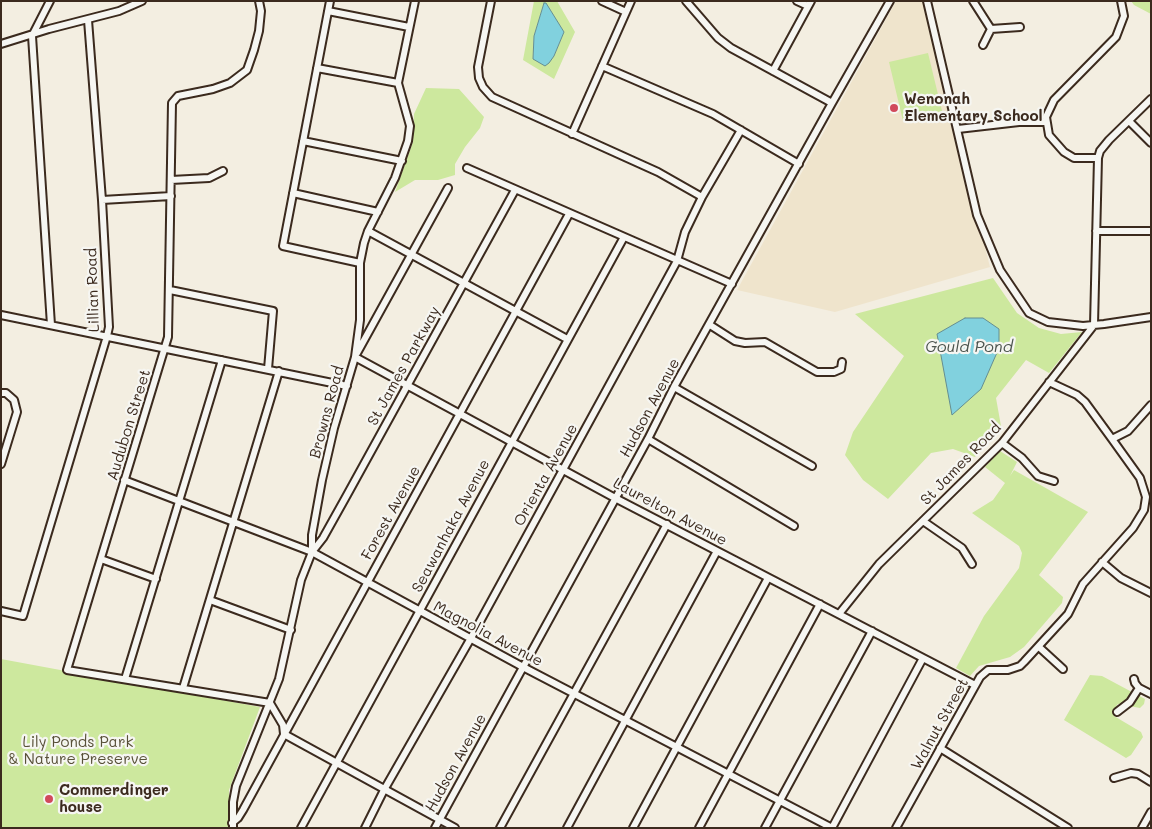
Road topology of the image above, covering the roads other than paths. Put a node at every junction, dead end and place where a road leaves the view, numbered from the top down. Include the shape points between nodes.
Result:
1 (50, 1) edge
2 (142, 1) edge
3 (259, 1) edge
4 (330, 1) edge
5 (415, 1) edge
6 (491, 1) edge
7 (602, 1) edge
8 (631, 1) edge
9 (686, 1) edge
10 (797, 1) edge
11 (890, 1) edge
12 (927, 1) edge
13 (973, 1) edge
14 (1121, 1) edge
15 (810, 4) edge
16 (328, 11) junction
17 (626, 12) junction
18 (88, 20) junction
19 (409, 27) junction
20 (1020, 27) dead end
21 (991, 29) junction
22 (32, 36) junction
23 (1, 44) edge
24 (984, 45) dead end
25 (602, 66) junction
26 (317, 68) junction
27 (773, 71) junction
28 (398, 83) junction
29 (1151, 99) edge
30 (832, 103) junction
31 (1129, 121) junction
32 (1046, 122) junction
33 (958, 129) junction
34 (741, 130) junction
35 (572, 134) junction
36 (303, 141) junction
37 (1151, 142) edge
38 (1098, 158) junction
39 (402, 161) junction
40 (799, 164) junction
41 (467, 168) dead end
42 (223, 171) dead end
43 (171, 180) junction
44 (448, 188) dead end
45 (515, 190) junction
46 (293, 193) junction
47 (171, 196) junction
48 (702, 197) junction
49 (102, 200) junction
50 (378, 212) junction
51 (569, 214) junction
52 (368, 231) junction
53 (1096, 231) junction
54 (1151, 231) edge
55 (624, 237) junction
56 (411, 255) junction
57 (677, 261) junction
58 (360, 263) junction
59 (463, 283) junction
60 (732, 284) junction
61 (170, 290) junction
62 (515, 310) junction
63 (1, 316) edge
64 (1151, 317) edge
65 (51, 325) junction
66 (710, 325) junction
67 (1094, 325) junction
68 (107, 336) junction
69 (567, 339) junction
70 (166, 349) junction
71 (355, 356) junction
72 (222, 360) junction
73 (842, 362) dead end
74 (268, 369) junction
75 (279, 371) junction
76 (1049, 382) junction
77 (408, 385) junction
78 (348, 386) junction
79 (674, 387) junction
80 (1, 393) edge
81 (1151, 405) edge
82 (460, 414) junction
83 (648, 439) junction
84 (1112, 439) junction
85 (511, 442) junction
86 (1002, 443) junction
87 (1, 464) edge
88 (812, 466) dead end
89 (564, 469) junction
90 (124, 480) junction
91 (1054, 481) dead end
92 (615, 498) junction
93 (179, 502) junction
94 (1148, 505) edge
95 (923, 520) junction
96 (233, 522) junction
97 (666, 524) junction
98 (794, 526) dead end
99 (717, 551) junction
100 (312, 552) junction
101 (101, 559) junction
102 (1102, 562) junction
103 (972, 564) dead end
104 (768, 578) junction
105 (156, 579) junction
106 (368, 582) junction
107 (1151, 593) edge
108 (210, 600) junction
109 (820, 604) junction
110 (1, 611) edge
111 (420, 611) junction
112 (839, 614) junction
113 (291, 630) junction
114 (872, 631) junction
115 (471, 638) junction
116 (1039, 647) junction
117 (923, 658) junction
118 (523, 667) junction
119 (1063, 669) dead end
120 (126, 679) junction
121 (1134, 679) dead end
122 (975, 684) junction
123 (182, 688) junction
124 (1140, 688) junction
125 (574, 693) junction
126 (1151, 694) edge
127 (270, 703) junction
128 (1117, 712) dead end
129 (625, 720) junction
130 (284, 734) junction
131 (677, 747) junction
132 (940, 748) junction
133 (336, 763) junction
134 (728, 773) junction
135 (1114, 778) dead end
136 (1151, 782) edge
137 (384, 790) junction
138 (779, 801) junction
139 (1151, 812) edge
140 (439, 820) junction
141 (232, 825) edge
142 (301, 828) edge
143 (365, 828) edge
144 (435, 828) edge
145 (455, 828) edge
146 (500, 828) edge
147 (567, 828) edge
148 (633, 828) edge
149 (699, 828) edge
150 (765, 828) edge
151 (832, 828) edge
152 (896, 828) edge
153 (1068, 828) edge
154 (1142, 828) edge

1 - 22 street
2 - 18 street via 119,12
3 - 43 street, Audubon Street via 259,31 247,70 230,83 178,96 172,103
4 - 16 street
5 - 19 street, Browns Road
6 - 35 street via 478,66 483,87 504,104
7 - 17 street
8 - 17 street
9 - 27 street via 718,38
10 - 15 street
11 - 30 street, Hudson Avenue
12 - 33 street
13 - 21 street
14 - 32 street via 1124,16 1116,37 1054,100 1047,111
15 - 27 street
16 - 19 street
16 - 26 street
17 - 25 street
18 - 22 street
18 - 49 street, Lillian Road
19 - 28 street, Browns Road
20 - 21 street
21 - 24 street
22 - 23 street
22 - 65 street
25 - 34 street via 708,112
25 - 35 street
26 - 28 street
26 - 36 street
27 - 30 street
28 - 39 street, Browns Road via 410,126
29 - 31 street
30 - 40 street, Hudson Avenue
31 - 37 street
31 - 38 street via 1105,145
32 - 33 street
32 - 38 street via 1049,135 1064,152 1074,158
33 - 67 street via 976,215 1000,270 1029,312 1048,322
34 - 40 street
34 - 48 street, Orienta Avenue
35 - 48 street via 658,172
36 - 39 street
36 - 46 street
38 - 53 street
39 - 50 street, Browns Road
40 - 60 street, Hudson Avenue
41 - 45 street
42 - 43 street via 209,178
43 - 47 street, Audubon Street
44 - 56 street
45 - 51 street
45 - 59 street, St James Parkway
46 - 50 street
46 - 58 street via 283,246
47 - 49 street
47 - 61 street, Audubon Street
48 - 57 street, Orienta Avenue via 685,232
49 - 68 street, Lillian Road
50 - 52 street, Browns Road
51 - 55 street
51 - 62 street, Forest Avenue
52 - 56 street
52 - 58 street, Browns Road
53 - 54 street
53 - 67 street
55 - 57 street
55 - 69 street, Seawanhaka Avenue
56 - 59 street
56 - 71 street
57 - 60 street
57 - 89 street, Orienta Avenue
58 - 71 street, Browns Road via 360,320
59 - 62 street
59 - 77 street, St James Parkway
60 - 66 street, Hudson Avenue
61 - 70 street, Audubon Street
61 - 74 street via 273,311
62 - 69 street
62 - 82 street, Forest Avenue
63 - 65 street
64 - 67 street
65 - 68 street
66 - 73 street via 734,340 765,342 817,372 834,372 841,369
66 - 79 street, Hudson Avenue
67 - 76 street, St James Road
68 - 70 street
68 - 110 street, Lillian Road via 23,616
69 - 85 street, Seawanhaka Avenue
70 - 72 street
70 - 90 street, Audubon Street
71 - 77 street, Laurelton Avenue
71 - 78 street, Browns Road
72 - 74 street
72 - 93 street
74 - 75 street
75 - 78 street
75 - 96 street
76 - 84 street, Walnut Street via 1085,402
76 - 86 street, St James Road
77 - 82 street, Laurelton Avenue
77 - 100 street, St James Parkway via 323,538
78 - 100 street, Browns Road via 322,480
79 - 83 street, Hudson Avenue
79 - 88 street
80 - 87 street via 14,400 18,412
81 - 84 street via 1128,431
82 - 85 street, Laurelton Avenue
82 - 106 street, Forest Avenue
83 - 92 street, Hudson Avenue
83 - 98 street
84 - 94 street, Walnut Street via 1140,478
85 - 89 street, Laurelton Avenue
85 - 111 street, Seawanhaka Avenue
86 - 91 street via 1038,476
86 - 95 street, St James Road
89 - 92 street, Laurelton Avenue
89 - 115 street, Orienta Avenue
90 - 93 street, Magnolia Avenue
90 - 101 street, Audubon Street
92 - 97 street, Laurelton Avenue
92 - 118 street, Hudson Avenue
93 - 96 street, Magnolia Avenue
93 - 105 street
94 - 102 street, Walnut Street via 1133,528
95 - 103 street via 962,548
95 - 112 street, St James Road via 879,564
96 - 100 street, Magnolia Avenue
96 - 108 street
97 - 99 street, Laurelton Avenue
97 - 125 street
99 - 104 street, Laurelton Avenue
99 - 129 street
100 - 106 street, Magnolia Avenue
100 - 113 street, Browns Road via 301,580
101 - 105 street
101 - 120 street, Audubon Street via 67,670
102 - 107 street via 1122,578
102 - 116 street, Walnut Street via 1083,584 1068,614
104 - 109 street, Laurelton Avenue
104 - 131 street
105 - 120 street
106 - 111 street, Magnolia Avenue
106 - 130 street, Forest Avenue
108 - 113 street
108 - 123 street
109 - 112 street, Laurelton Avenue
109 - 134 street
111 - 115 street, Magnolia Avenue
111 - 133 street, Seawanhaka Avenue
112 - 114 street, Laurelton Avenue
113 - 127 street, Browns Road
114 - 117 street, Laurelton Avenue
114 - 138 street
115 - 118 street, Magnolia Avenue
115 - 137 street, Orienta Avenue
116 - 119 street
116 - 122 street, Walnut Street via 1020,666 988,670
117 - 122 street, Laurelton Avenue
117 - 151 street
118 - 125 street, Magnolia Avenue
118 - 140 street, Hudson Avenue
120 - 123 street
121 - 124 street
122 - 132 street, Walnut Street
123 - 127 street
124 - 126 street
124 - 128 street
125 - 129 street, Magnolia Avenue
125 - 146 street
127 - 130 street
127 - 141 street, Browns Road via 236,786
129 - 131 street, Magnolia Avenue
129 - 147 street
130 - 133 street
130 - 141 street, Forest Avenue
131 - 134 street, Magnolia Avenue
131 - 148 street
132 - 152 street, Walnut Street
132 - 153 street
133 - 137 street
133 - 142 street, Seawanhaka Avenue
134 - 138 street, Magnolia Avenue
134 - 149 street
135 - 136 street via 1131,773
137 - 140 street
137 - 143 street, Orienta Avenue
138 - 150 street
138 - 151 street, Magnolia Avenue
139 - 154 street
140 - 144 street, Hudson Avenue
140 - 145 street

